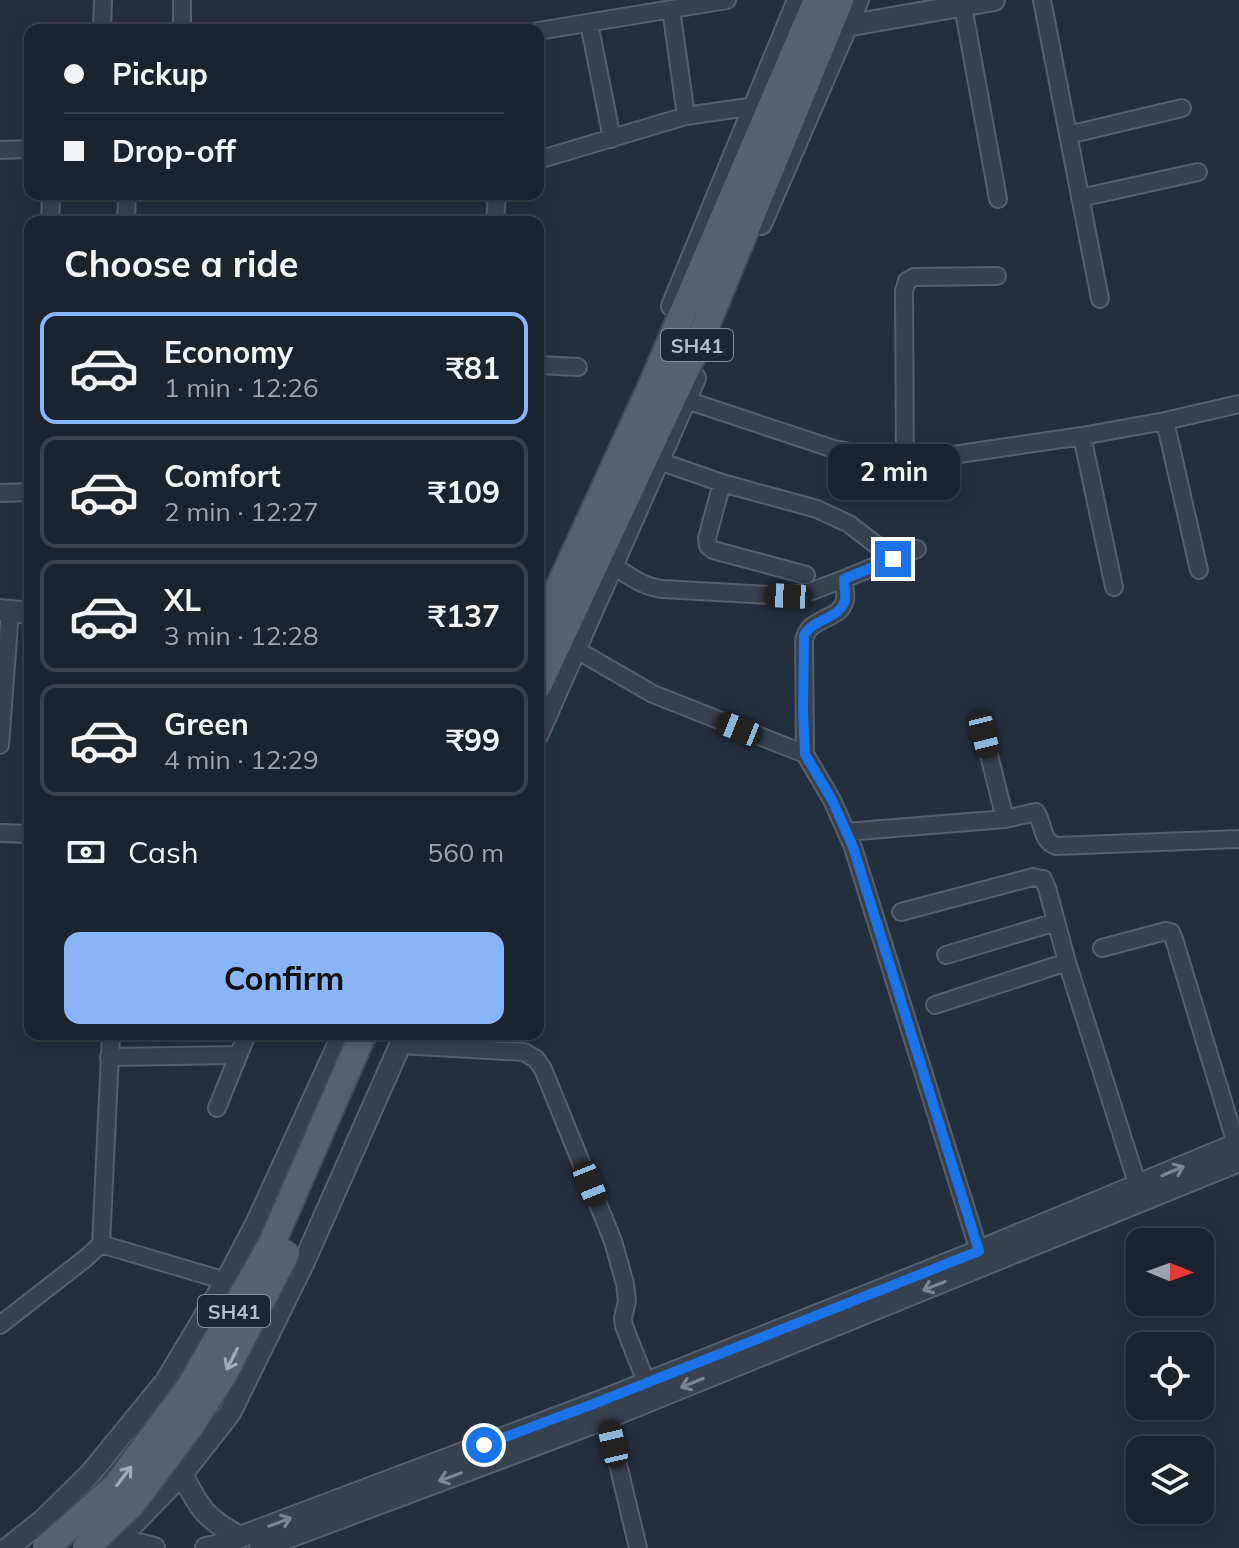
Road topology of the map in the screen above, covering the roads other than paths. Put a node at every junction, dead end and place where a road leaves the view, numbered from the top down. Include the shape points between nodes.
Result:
1 (103, 0) edge
2 (182, 0) edge
3 (727, 0) edge
4 (798, 0) edge
5 (817, 0) edge
6 (840, 0) edge
7 (858, 0) edge
8 (994, 0) edge
9 (1042, 0) edge
10 (963, 6) junction
11 (671, 9) junction
12 (589, 23) junction
13 (102, 24) edge
14 (182, 24) edge
15 (846, 26) junction
16 (544, 30) edge
17 (755, 106) junction
18 (1182, 108) dead end
19 (686, 116) junction
20 (1068, 135) junction
21 (612, 139) junction
22 (24, 149) edge
23 (0, 150) edge
24 (544, 158) edge
25 (1198, 172) dead end
26 (1080, 198) junction
27 (998, 199) dead end
28 (997, 276) dead end
29 (1100, 299) dead end
30 (544, 365) edge
31 (578, 367) dead end
32 (686, 400) junction
33 (1239, 404) edge
34 (1165, 421) junction
35 (1082, 436) junction
36 (659, 461) junction
37 (905, 462) junction
38 (722, 483) junction
39 (24, 492) edge
40 (0, 493) edge
41 (879, 547) dead end
42 (917, 549) dead end
43 (613, 565) junction
44 (1199, 570) dead end
45 (806, 575) dead end
46 (844, 579) junction
47 (1114, 587) dead end
48 (544, 597) edge
49 (13, 611) edge
50 (544, 620) edge
51 (575, 649) junction
52 (544, 674) edge
53 (544, 720) edge
54 (984, 735) dead end
55 (0, 745) edge
56 (805, 754) junction
57 (1005, 819) junction
58 (846, 832) junction
59 (1, 833) edge
60 (24, 834) edge
61 (1239, 839) edge
62 (901, 912) dead end
63 (1056, 922) junction
64 (1102, 948) dead end
65 (946, 955) dead end
66 (1067, 962) junction
67 (935, 1005) dead end
68 (110, 1040) edge
69 (244, 1040) edge
70 (340, 1040) edge
71 (360, 1040) edge
72 (395, 1040) edge
73 (395, 1040) edge
74 (414, 1040) edge
75 (238, 1055) junction
76 (109, 1057) junction
77 (217, 1108) dead end
78 (1238, 1150) edge
79 (1138, 1186) junction
80 (101, 1244) junction
81 (979, 1251) junction
82 (226, 1281) junction
83 (0, 1325) edge
84 (649, 1391) junction
85 (607, 1418) junction
86 (182, 1474) junction
87 (63, 1500) junction
88 (42, 1521) junction
89 (240, 1537) junction
90 (114, 1544) edge
91 (8, 1548) edge
92 (46, 1548) edge
93 (78, 1548) edge
94 (86, 1548) edge
95 (154, 1548) edge
96 (206, 1548) edge
97 (260, 1548) edge
98 (638, 1548) edge

1 - 13 street
2 - 14 street
3 - 11 street
4 - 17 street
5 - 50 main road, SH41
6 - 52 main road, SH41 via 703,333
7 - 15 street
8 - 10 street
9 - 20 street
10 - 15 street
10 - 27 street
11 - 12 street
11 - 19 street
12 - 16 street
12 - 21 street
15 - 32 street
17 - 19 street
17 - 48 street
18 - 20 street
19 - 21 street
20 - 26 street
21 - 24 street
22 - 23 street
25 - 26 street
26 - 29 street
28 - 37 street via 907,281
30 - 31 street
32 - 36 street
32 - 37 street via 834,449
33 - 34 street
34 - 35 street
34 - 44 street
35 - 37 street
35 - 47 street
36 - 38 street
36 - 43 street
38 - 41 street via 817,509
38 - 45 street via 708,546
39 - 40 street
42 - 46 street
43 - 46 street via 650,588 663,589 788,596
43 - 51 street
46 - 56 street via 843,605 804,635
49 - 55 street
51 - 53 street
51 - 56 street via 653,694
54 - 57 street
56 - 58 street
57 - 58 street
57 - 61 street via 1036,812 1046,840 1056,846
58 - 81 street
59 - 60 street
62 - 63 street via 1040,877
63 - 65 street
63 - 66 street
64 - 78 street via 1171,932
66 - 67 street
66 - 79 street
68 - 76 street
69 - 75 street
70 - 82 street
92 -> 71 main road, SH41, bridge via 116,1486 191,1385 271,1245
72 - 86 street via 304,1262 230,1413
73 -> 94 main road, SH41, bridge via 224,1374 132,1504
74 - 84 street via 524,1052 543,1069 613,1241 625,1284 624,1326
75 - 76 street
75 - 77 street
76 - 80 street
79 -> 78 street
78 -> 84 street
79 - 81 street
80 - 82 street
80 - 83 street
81 - 84 street
82 - 87 street via 166,1381
84 - 85 street
89 -> 84 street
85 -> 97 street
85 - 98 street
86 - 89 street via 208,1518
86 - 90 street
87 - 88 street
87 - 90 street
88 - 91 street
88 - 93 street
89 - 96 street
90 - 95 street

